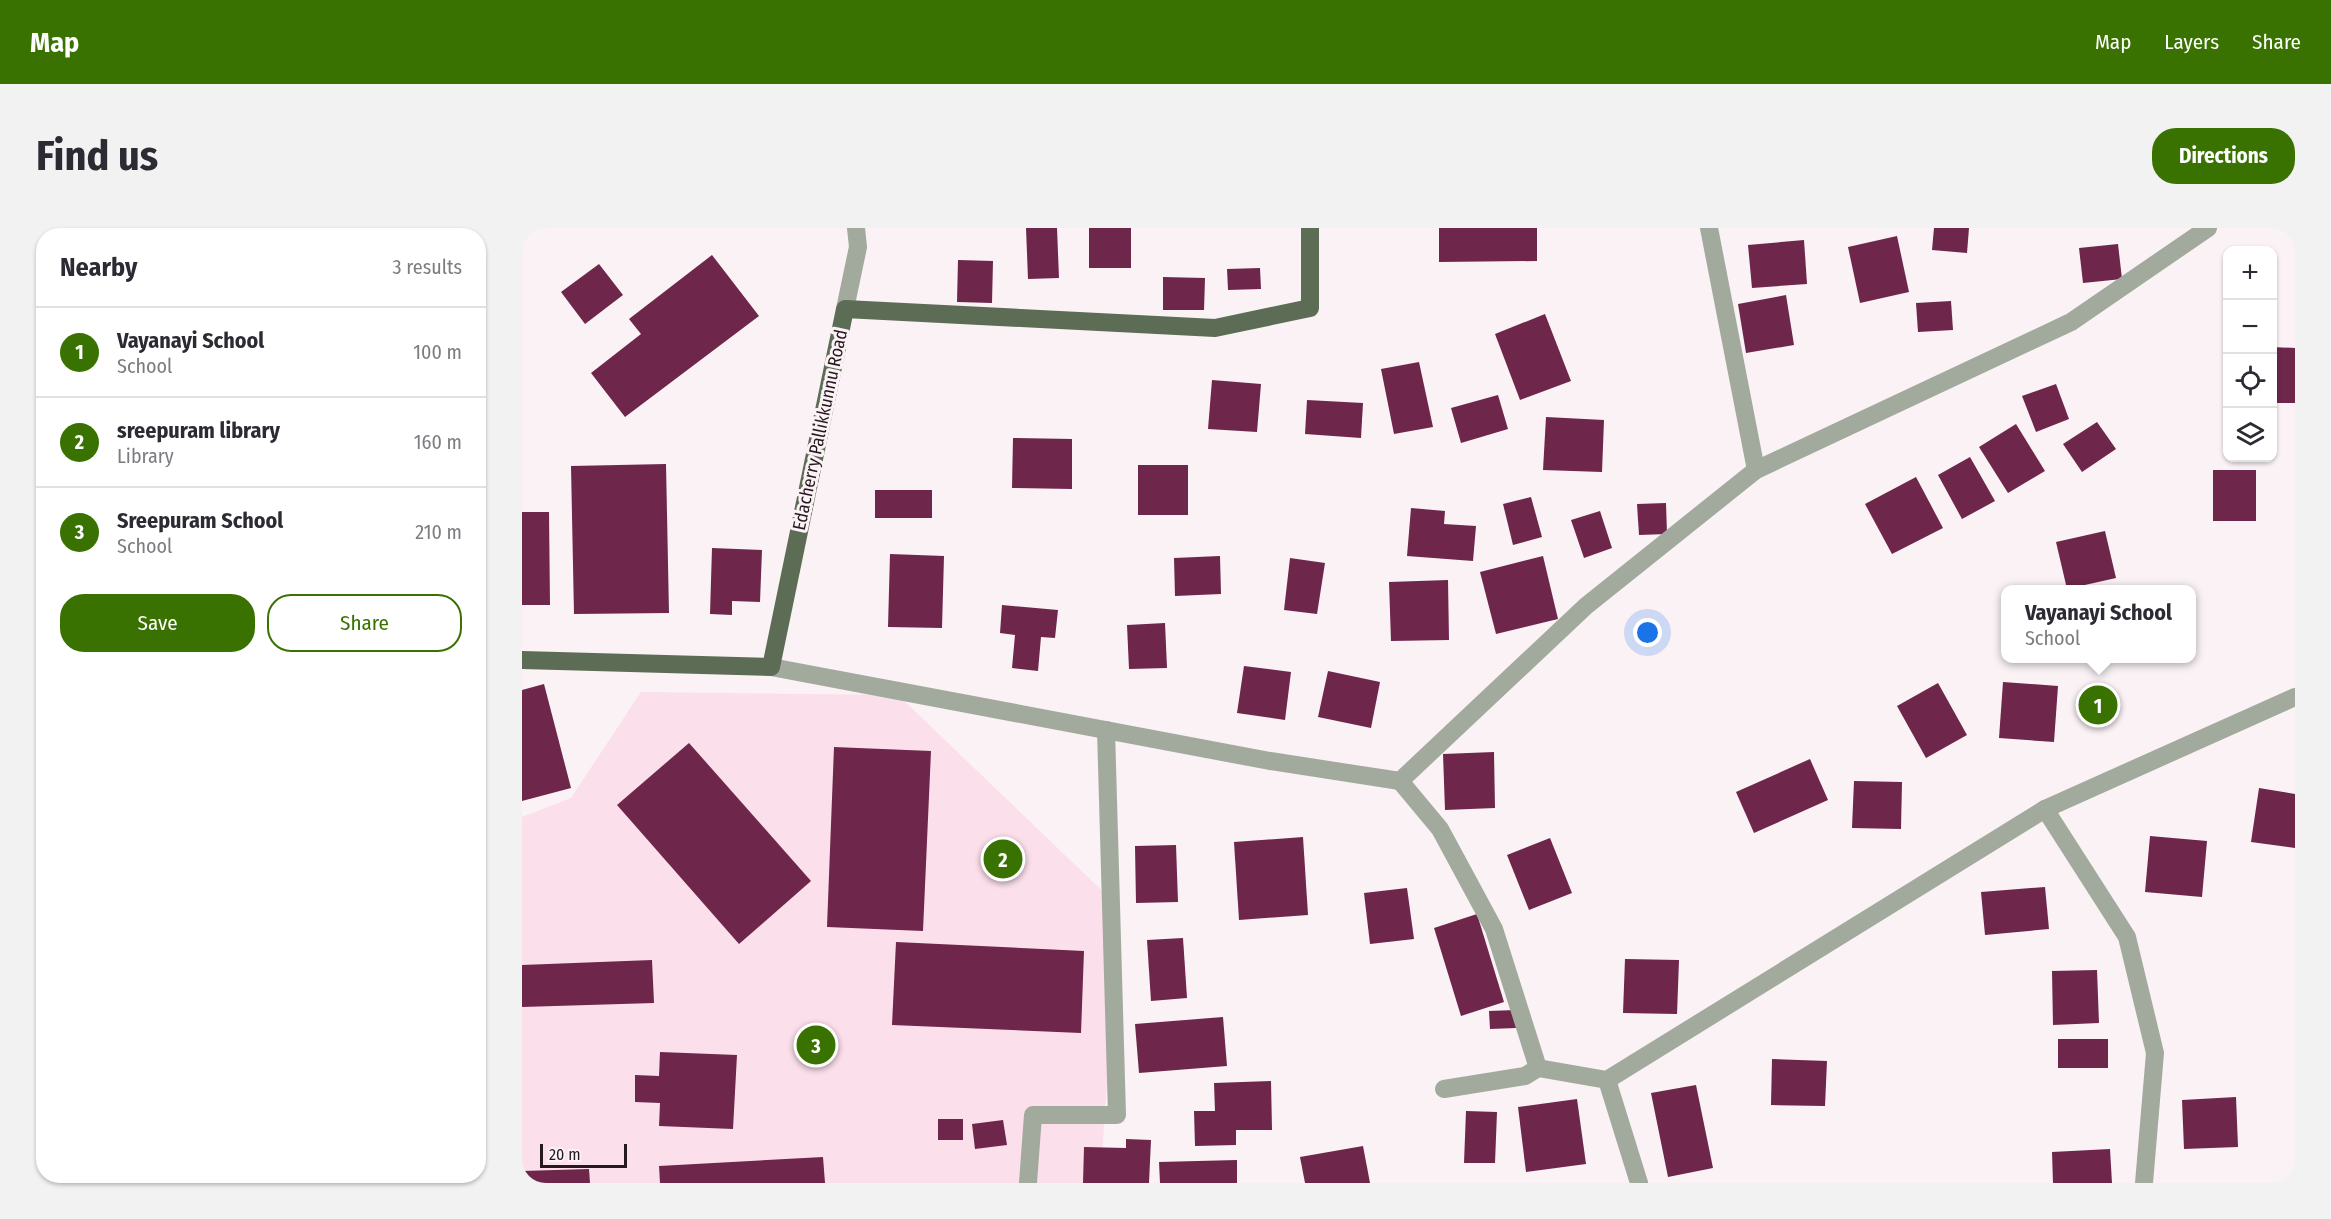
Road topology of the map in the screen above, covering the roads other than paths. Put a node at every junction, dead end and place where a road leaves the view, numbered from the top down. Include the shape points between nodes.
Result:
1 (856, 228) edge
2 (1310, 228) edge
3 (1709, 228) edge
4 (2208, 228) edge
5 (845, 309) junction
6 (1756, 470) junction
7 (522, 660) edge
8 (771, 667) junction
9 (2295, 697) edge
10 (1106, 730) junction
11 (1400, 781) junction
12 (2045, 809) junction
13 (1538, 1068) junction
14 (1607, 1080) junction
15 (1444, 1089) dead end
16 (1028, 1183) edge
17 (1639, 1183) edge
18 (2144, 1183) edge

1 - 5 street via 858,247
2 - 5 main road, Edacherry Pallikkunnu Road via 1310,308 1215,328
3 - 6 street
4 - 6 street via 2071,322
5 - 8 main road, Edacherry Pallikkunnu Road
6 - 11 street via 1586,606
7 - 8 main road
8 - 10 street
9 - 12 street
10 - 11 street
10 - 16 street via 1117,1115 1033,1115
11 - 13 street via 1440,829 1494,929
12 - 14 street
12 - 18 street via 2127,937 2155,1053
13 - 14 street
13 - 15 street via 1525,1076
14 - 17 street

